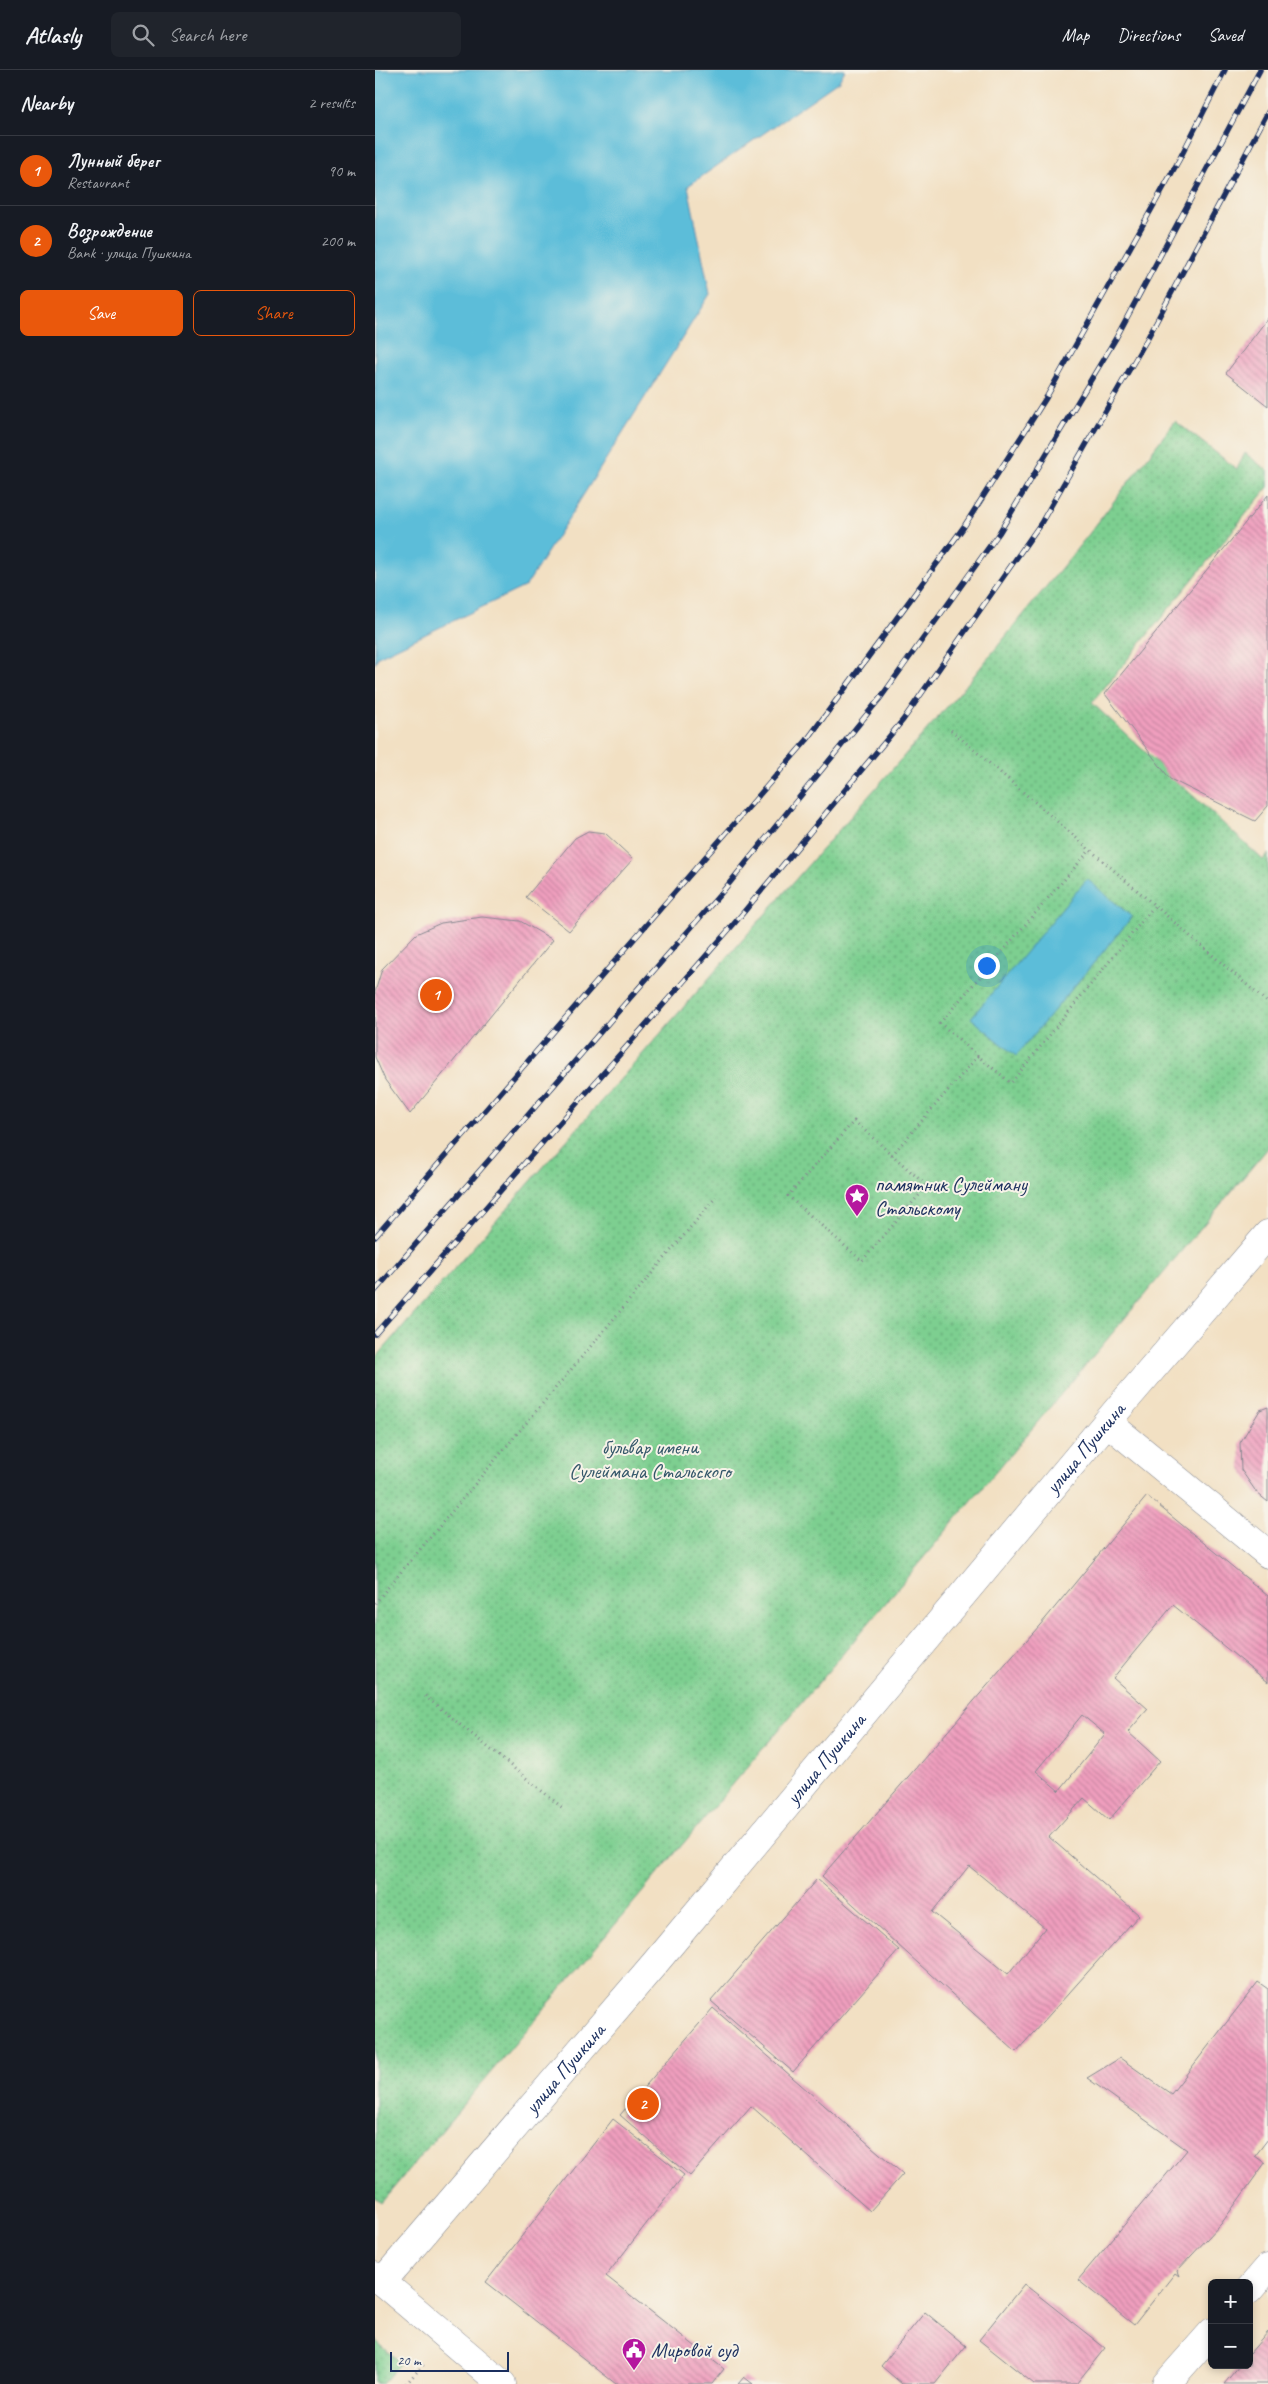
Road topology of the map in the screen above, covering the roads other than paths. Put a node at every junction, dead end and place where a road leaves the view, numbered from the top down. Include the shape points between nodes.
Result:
1 (1268, 1234) edge
2 (1107, 1422) junction
3 (1268, 1554) edge
4 (1268, 2268) edge
5 (379, 2279) edge
6 (1253, 2285) edge
7 (1208, 2337) edge
8 (502, 2384) edge
9 (1166, 2384) edge

1 - 2 street, улица Пушкина
2 - 3 street
2 - 5 street, улица Пушкина via 655,1963
4 - 6 street
5 - 8 street
7 - 9 street

